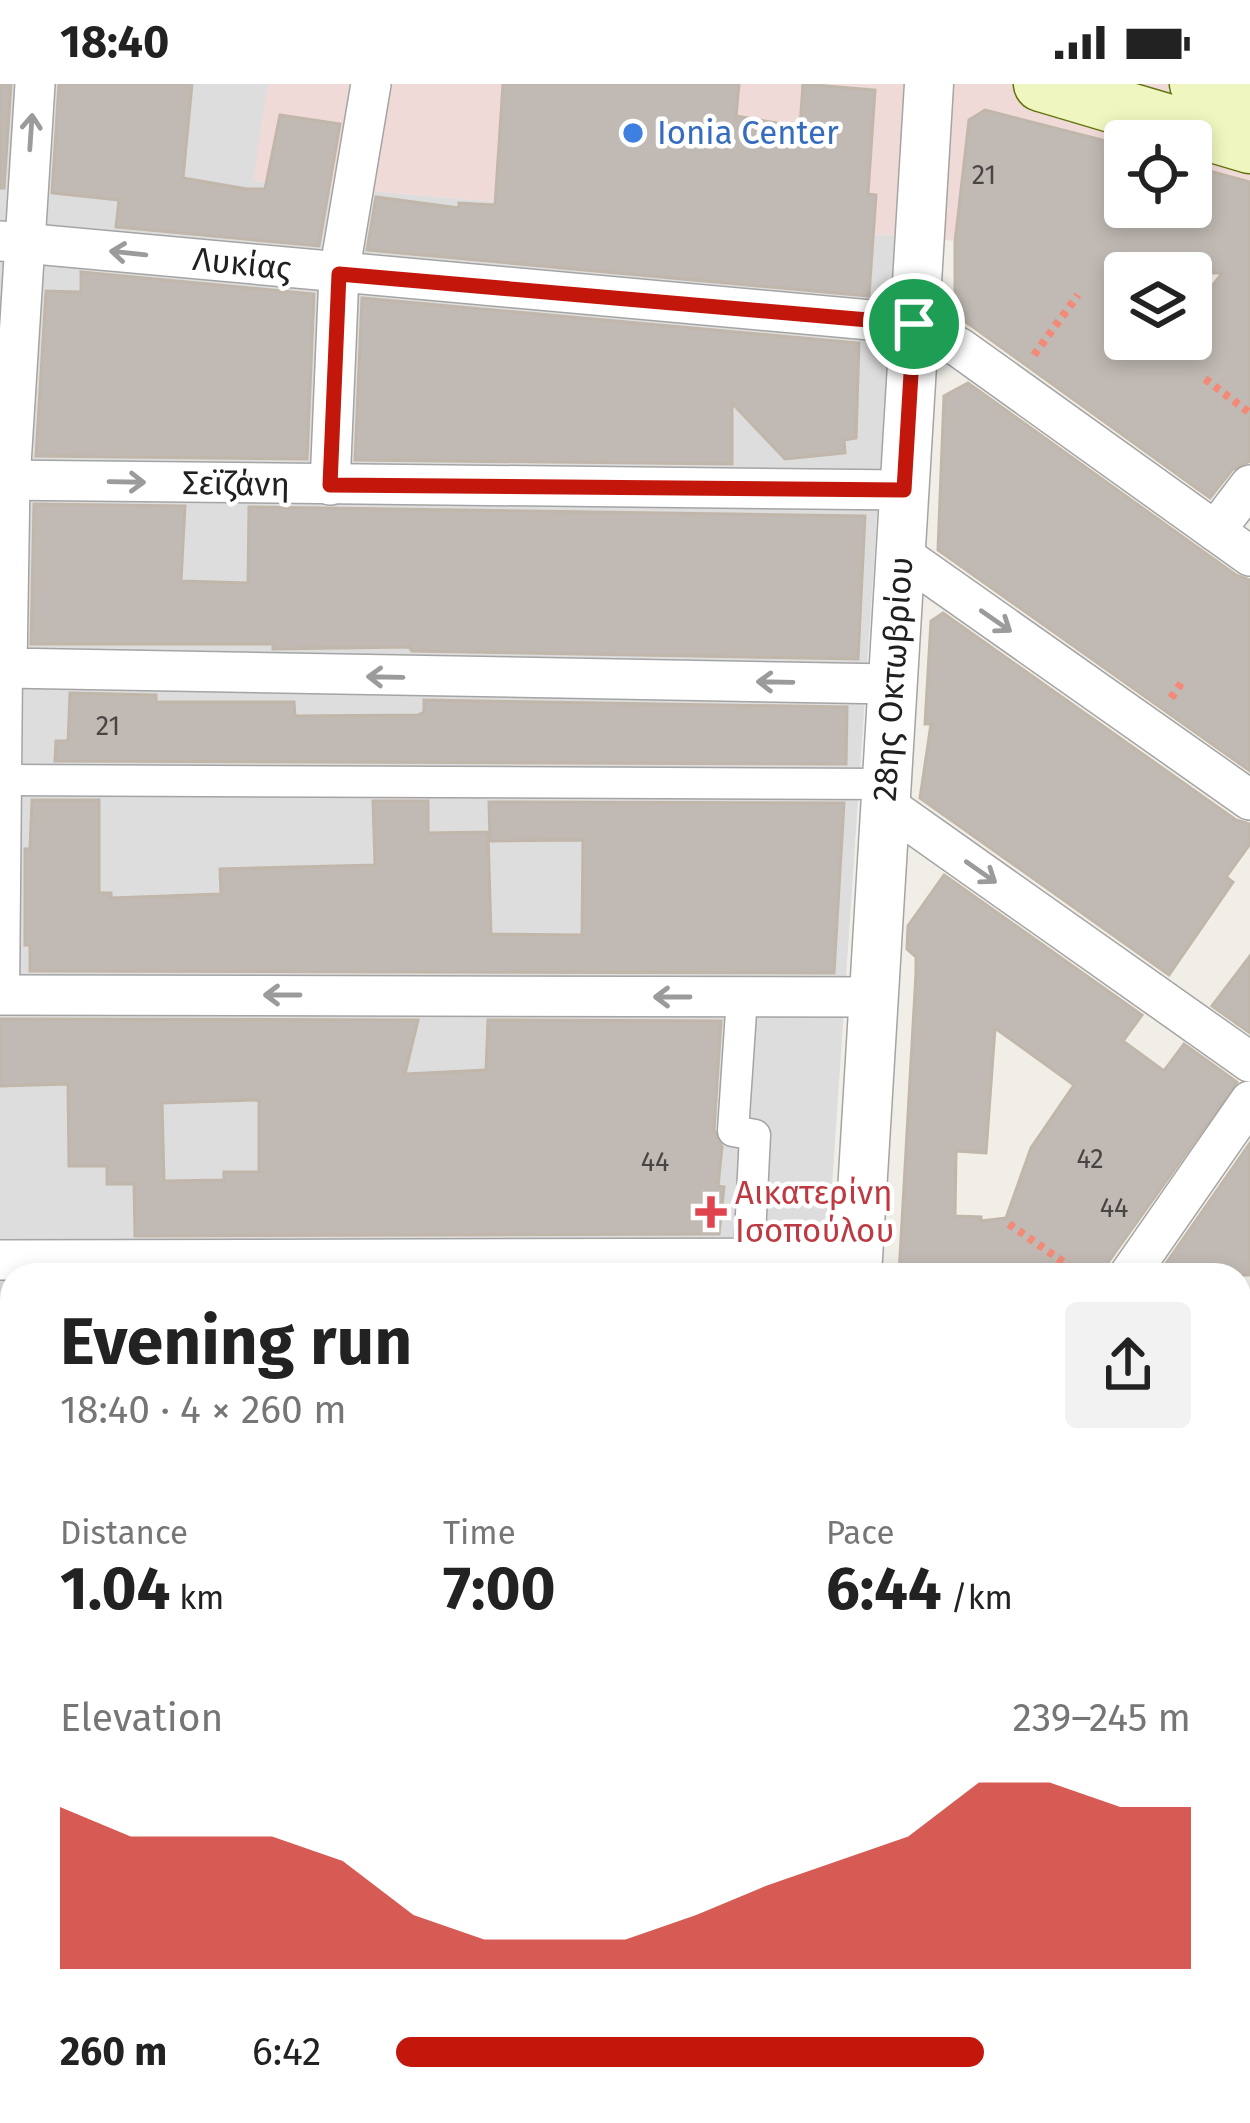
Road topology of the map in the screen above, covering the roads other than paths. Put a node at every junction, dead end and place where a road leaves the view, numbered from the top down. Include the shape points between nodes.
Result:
1 (35, 84) edge
2 (371, 84) edge
3 (929, 84) edge
4 (1041, 84) edge
5 (1197, 84) edge
6 (1250, 99) edge
7 (1250, 146) edge
8 (12, 242) edge
9 (339, 274) junction
10 (914, 324) junction
11 (5, 480) edge
12 (330, 485) junction
13 (1250, 485) edge
14 (904, 490) junction
15 (1215, 531) junction
16 (901, 554) junction
17 (1250, 556) edge
18 (4, 668) edge
19 (892, 684) junction
20 (6, 780) junction
21 (886, 794) junction
22 (1250, 800) edge
23 (2, 994) edge
24 (742, 997) junction
25 (873, 997) junction
26 (1250, 1061) edge
27 (1250, 1101) edge
28 (0, 1260) edge
29 (321, 1263) edge
30 (748, 1263) edge
31 (858, 1263) edge
32 (1137, 1263) edge

8 -> 1 street
2 - 9 street
3 - 10 street, 28ης Οκτωβρίου
4 - 7 main road
5 - 6 main road
9 -> 8 street, Λυκίας
8 - 11 street
9 - 10 street, Λυκίας
9 - 12 street
10 - 14 street, 28ης Οκτωβρίου
10 - 15 street via 960,348
11 -> 12 street, Σεϊζάνη
11 - 18 street
12 - 14 street, Σεϊζάνη
13 - 15 street
14 - 16 street, 28ης Οκτωβρίου
15 - 17 street
16 - 19 street, 28ης Οκτωβρίου
16 -> 22 street
19 -> 18 street
18 - 20 street
19 - 21 street, 28ης Οκτωβρίου
20 - 21 street via 844,781
20 - 23 street
21 - 25 street, 28ης Οκτωβρίου
21 -> 26 street
24 -> 23 street
24 - 25 street
24 - 30 street via 734,1131 755,1135
25 - 31 street, 28ης Οκτωβρίου
27 - 32 street
28 - 29 street

